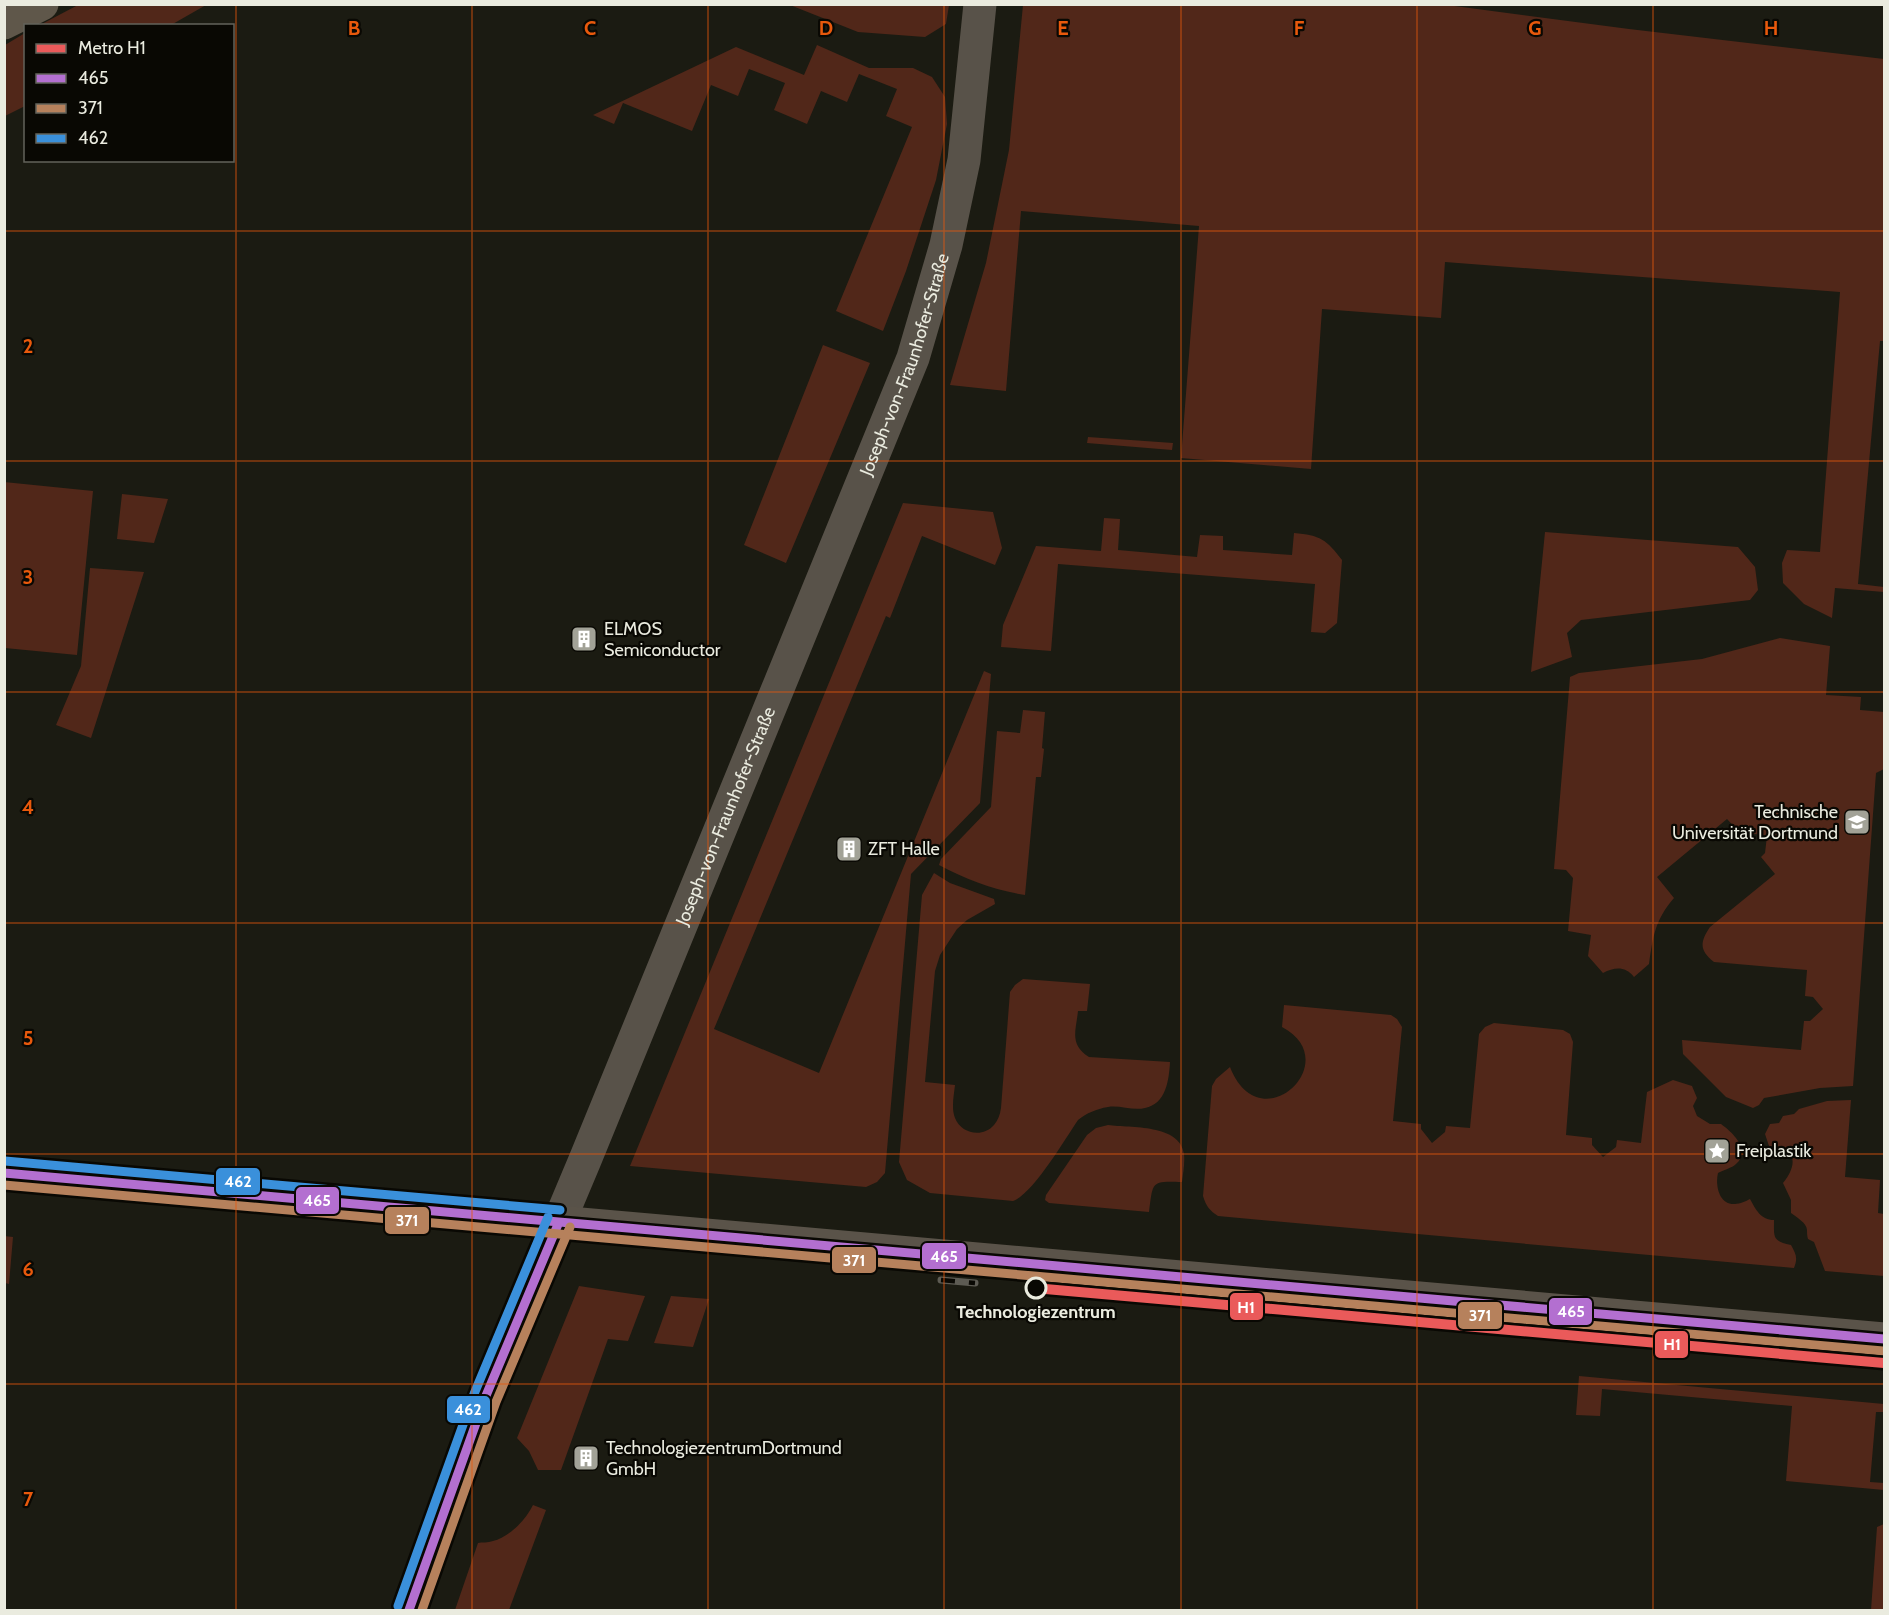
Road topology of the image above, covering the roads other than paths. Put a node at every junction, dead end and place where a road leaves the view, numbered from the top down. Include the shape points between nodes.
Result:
1 (42, 4) edge
2 (980, 4) edge
3 (4, 22) edge
4 (4, 1173) edge
5 (559, 1222) junction
6 (1884, 1339) edge
7 (409, 1611) edge

1 - 3 highway
2 - 5 street, Joseph-von-Fraunhofer-Straße via 964,160 946,245 913,358
4 - 5 street
5 - 6 street
5 - 7 street, Joseph-von-Fraunhofer-Straße via 485,1398

